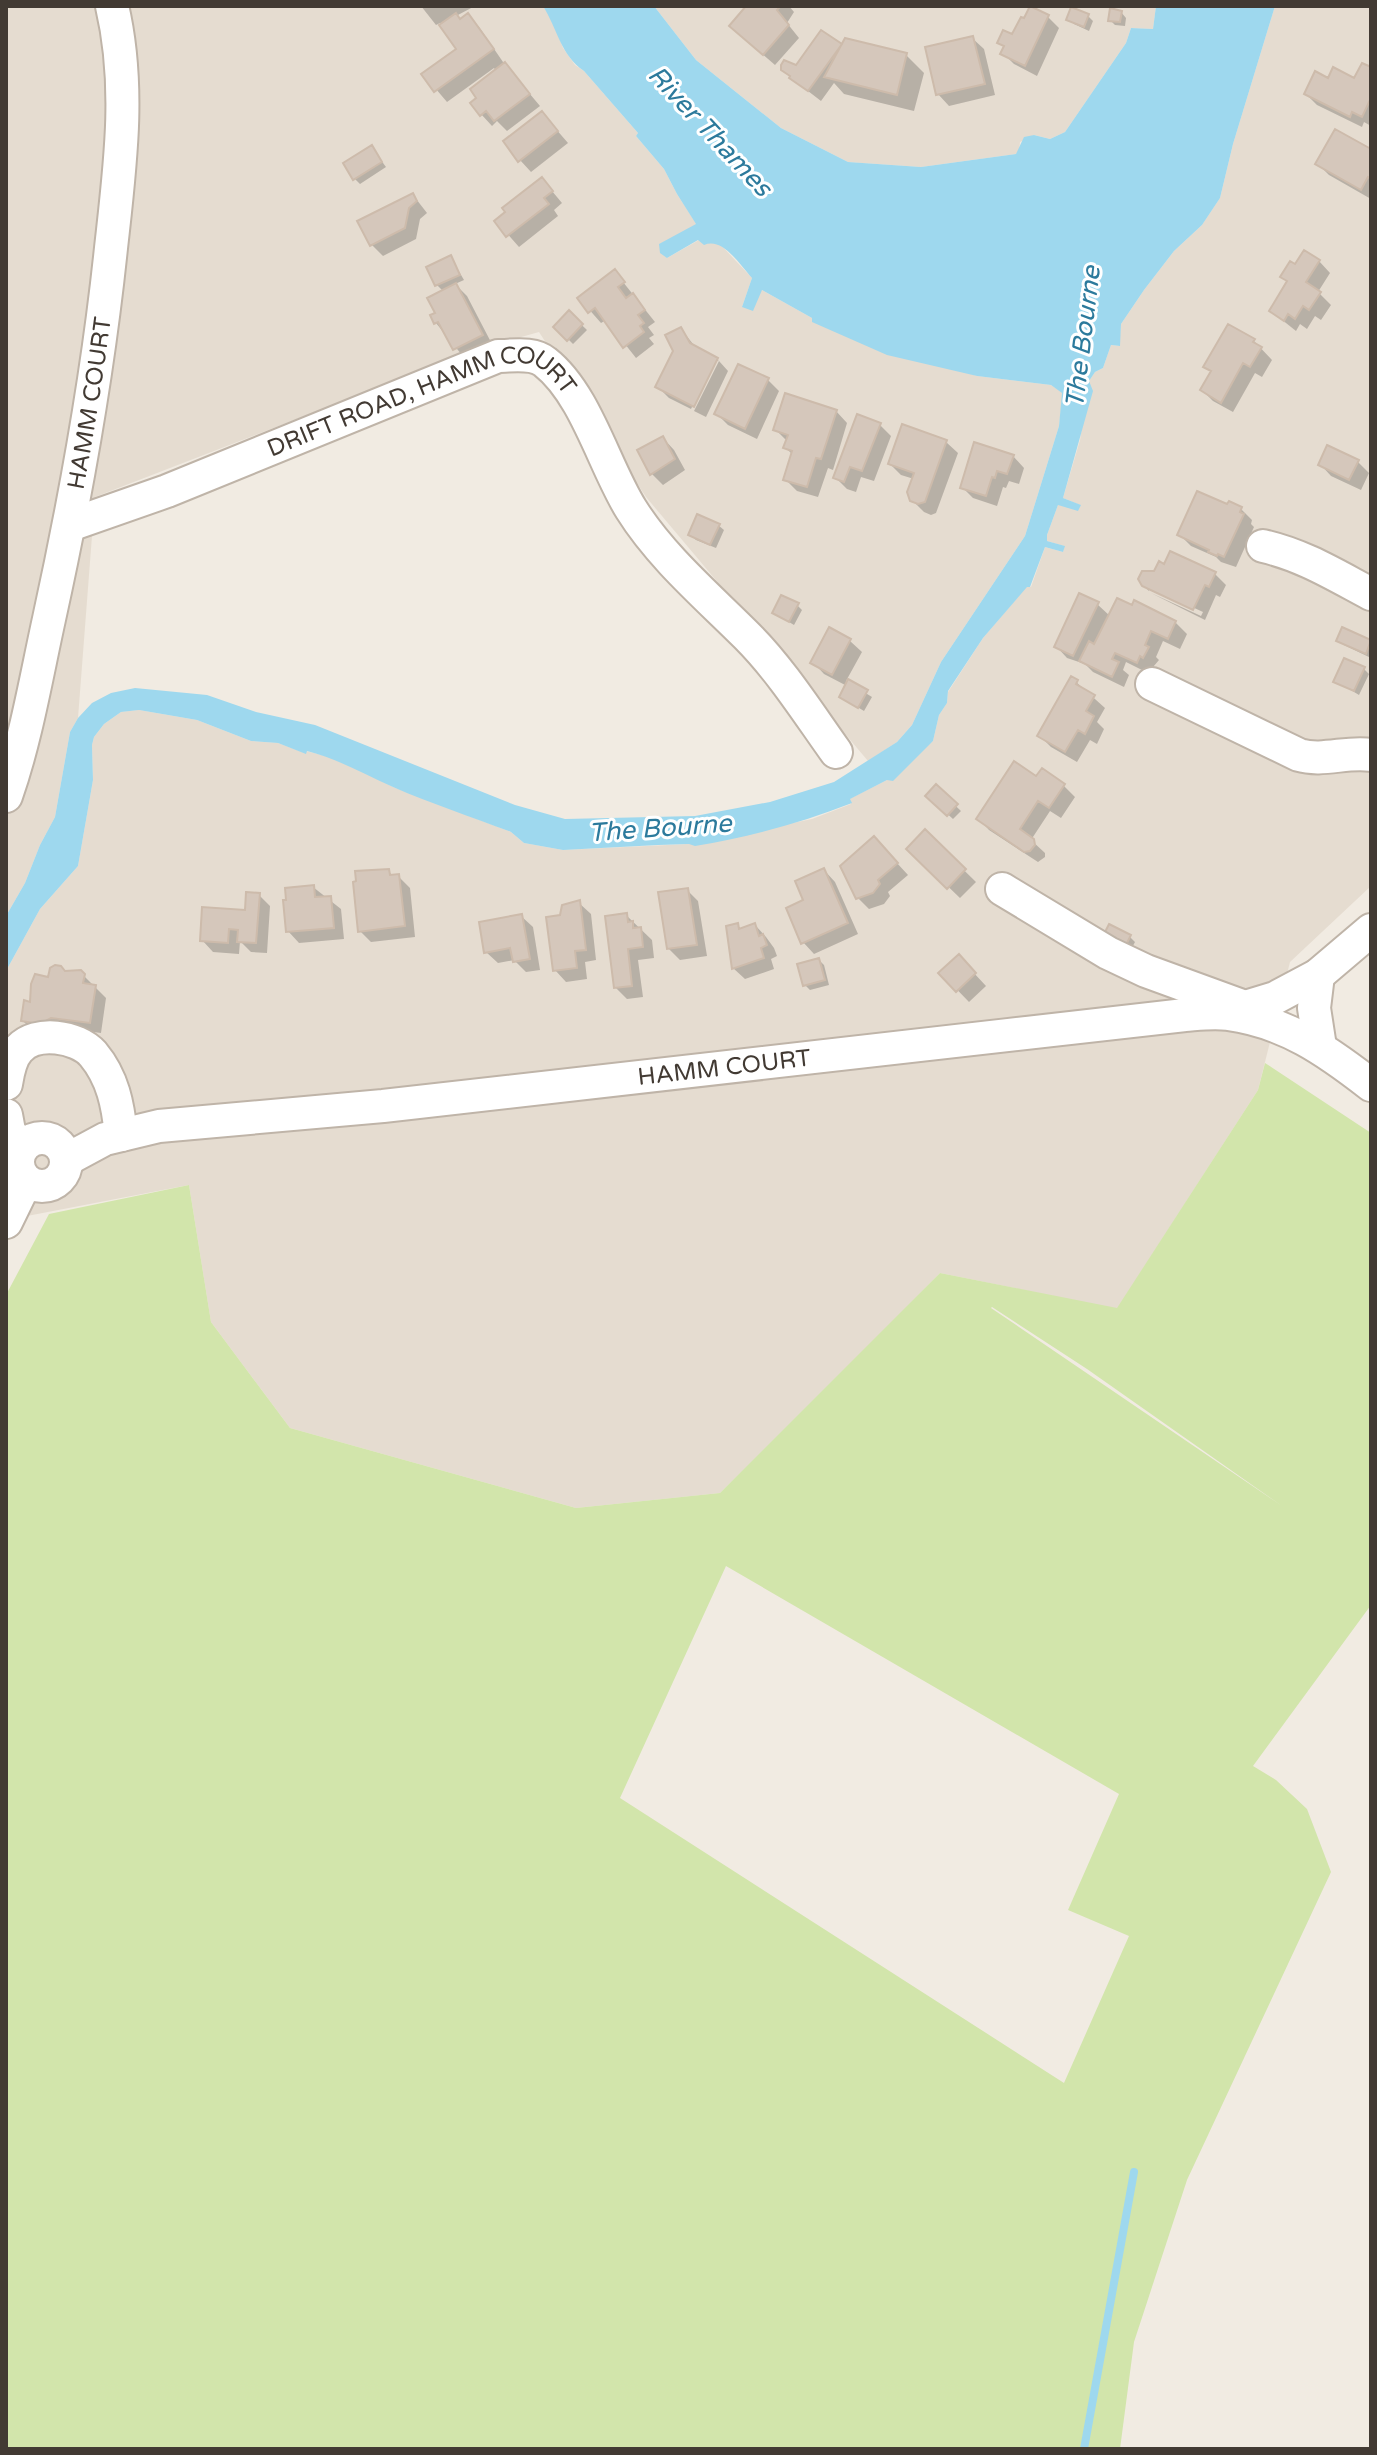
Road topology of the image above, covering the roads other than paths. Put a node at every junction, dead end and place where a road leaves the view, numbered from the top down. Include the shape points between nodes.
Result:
1 (112, 6) edge
2 (70, 525) junction
3 (1263, 546) dead end
4 (1371, 594) edge
5 (1152, 684) dead end
6 (836, 752) dead end
7 (1371, 755) edge
8 (6, 796) edge
9 (1002, 889) dead end
10 (1371, 930) edge
11 (1318, 975) junction
12 (1235, 1010) junction
13 (1320, 1047) junction
14 (6, 1084) edge
15 (1371, 1085) edge
16 (6, 1115) edge
17 (121, 1135) junction
18 (18, 1159) edge
19 (6, 1222) edge

1 - 2 street, HAMM COURT via 122,61 119,184
2 - 6 street, DRIFT ROAD, HAMM COURT via 167,491 498,356 527,355 543,360 565,383 631,510 749,638
2 - 8 street, HAMM COURT
3 - 4 street via 1310,561
5 - 7 street via 1299,755
9 - 12 street via 1108,953
10 - 11 street
11 - 12 street via 1275,998
11 - 13 street via 1314,1008
12 - 13 street, HAMM COURT
12 - 17 street, HAMM COURT via 383,1106 159,1126
13 - 15 street, HAMM COURT
14 - 17 street via 14,1055 28,1042 70,1039 83,1044 107,1073
16 - 18 street
17 - 18 street, HAMM COURT via 66,1160 53,1184 34,1185
18 - 19 street

